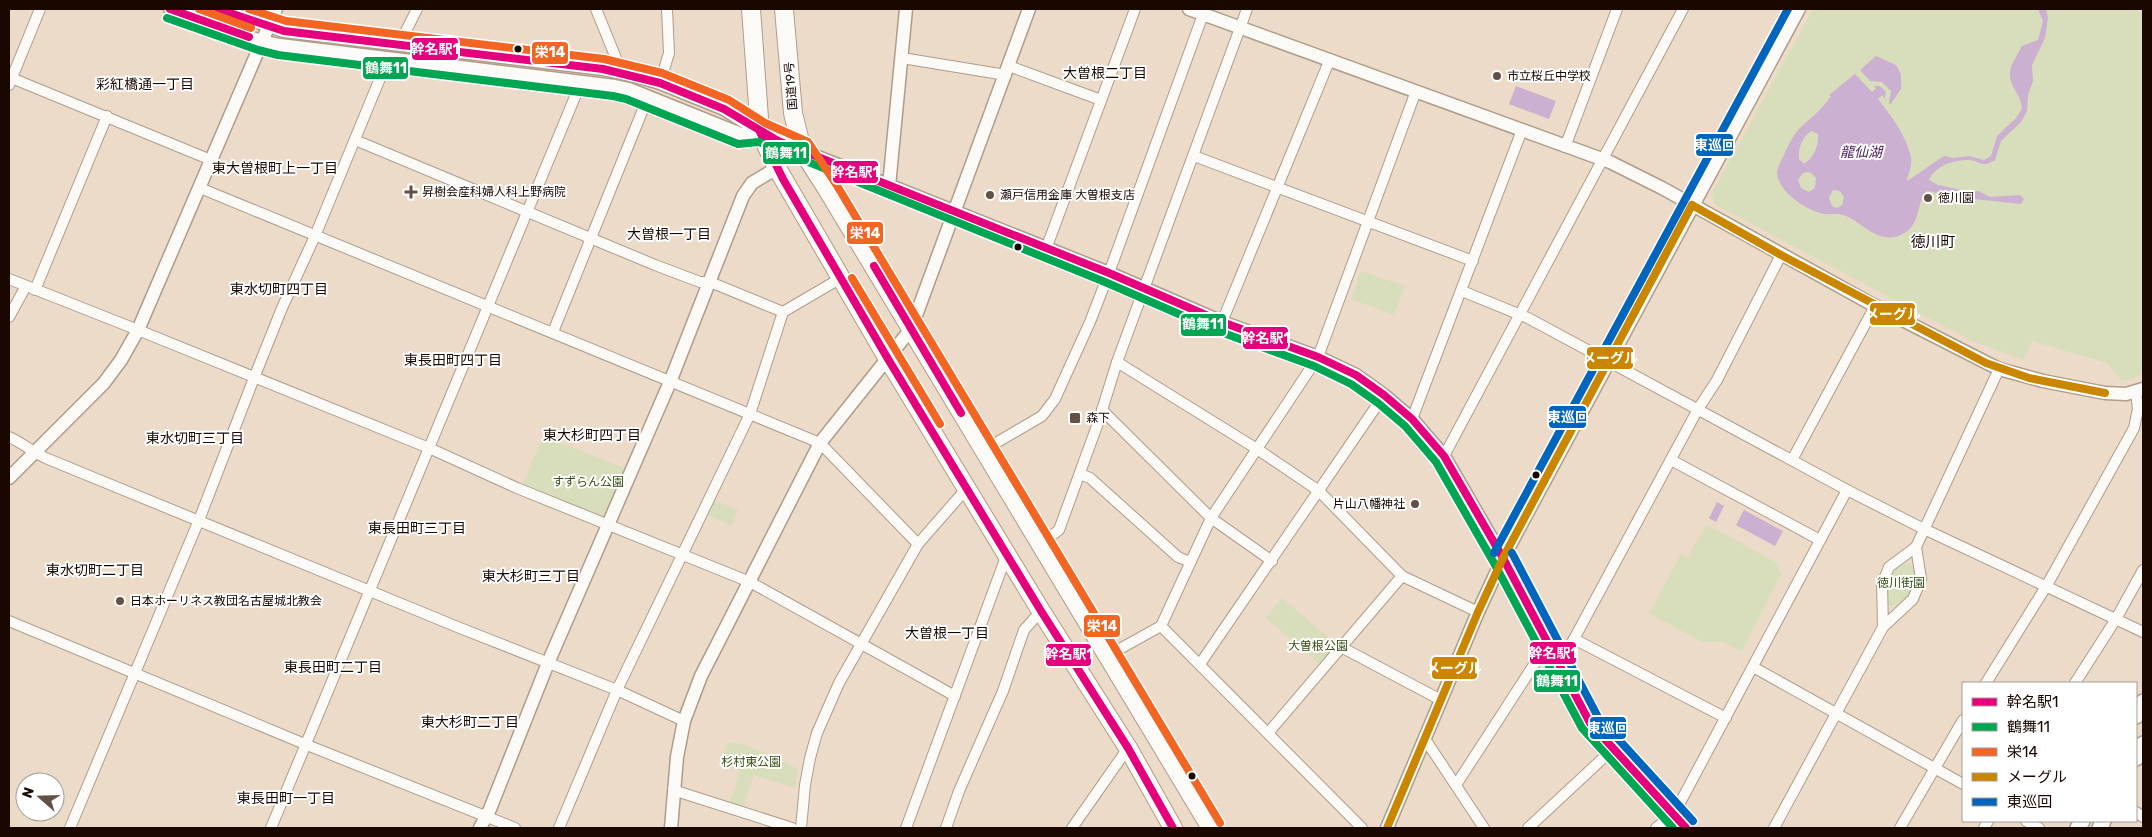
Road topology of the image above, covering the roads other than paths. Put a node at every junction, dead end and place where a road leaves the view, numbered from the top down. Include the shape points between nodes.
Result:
1 (40, 9) edge
2 (170, 9) edge
3 (218, 9) edge
4 (276, 9) edge
5 (416, 9) edge
6 (596, 9) edge
7 (667, 9) edge
8 (751, 9) edge
9 (784, 9) edge
10 (906, 9) edge
11 (1029, 9) edge
12 (1135, 9) edge
13 (1189, 9) edge
14 (1247, 9) edge
15 (1617, 9) edge
16 (1684, 9) edge
17 (1799, 9) edge
18 (1204, 11) edge
19 (268, 26) junction
20 (1240, 27) junction
21 (261, 41) junction
22 (400, 44) junction
23 (902, 58) junction
24 (388, 59) junction
25 (1330, 59) junction
26 (1007, 70) junction
27 (622, 73) junction
28 (10, 80) edge
29 (578, 81) junction
30 (660, 83) junction
31 (1416, 91) junction
32 (648, 97) junction
33 (1101, 100) junction
34 (107, 116) junction
35 (1522, 130) junction
36 (760, 132) junction
37 (355, 140) junction
38 (1565, 147) junction
39 (802, 150) junction
40 (1194, 156) junction
41 (1602, 159) junction
42 (211, 160) junction
43 (777, 168) junction
44 (889, 186) junction
45 (1277, 187) junction
46 (200, 188) junction
47 (1692, 205) junction
48 (526, 211) junction
49 (954, 212) junction
50 (1368, 221) junction
51 (316, 236) junction
52 (592, 237) junction
53 (1046, 249) junction
54 (1781, 255) junction
55 (1473, 261) junction
56 (1109, 273) junction
57 (841, 278) junction
58 (9, 279) edge
59 (710, 282) junction
60 (31, 288) junction
61 (1144, 288) junction
62 (1462, 291) junction
63 (488, 306) junction
64 (1875, 306) junction
65 (783, 312) junction
66 (1520, 315) junction
67 (9, 317) edge
68 (1222, 322) junction
69 (912, 329) junction
70 (138, 330) junction
71 (553, 332) junction
72 (1318, 357) junction
73 (888, 359) junction
74 (1608, 361) junction
75 (1117, 362) junction
76 (1999, 369) junction
77 (254, 378) junction
78 (670, 382) junction
79 (2140, 390) edge
80 (1384, 394) junction
81 (1698, 409) junction
82 (1102, 410) junction
83 (750, 414) junction
84 (1412, 419) junction
85 (9, 437) edge
86 (820, 443) junction
87 (429, 448) junction
88 (1257, 449) junction
89 (984, 450) junction
90 (33, 453) junction
91 (1444, 456) junction
92 (1671, 460) junction
93 (1792, 460) junction
94 (1080, 474) junction
95 (9, 478) edge
96 (967, 488) junction
97 (1847, 490) junction
98 (1319, 492) junction
99 (1211, 518) junction
100 (199, 520) junction
101 (610, 525) junction
102 (1924, 529) junction
103 (1820, 540) junction
104 (918, 544) junction
105 (1040, 544) junction
106 (1916, 547) junction
107 (1008, 553) junction
108 (683, 554) junction
109 (1503, 558) junction
110 (1272, 561) junction
111 (1190, 562) junction
112 (2143, 570) edge
113 (1402, 576) junction
114 (750, 582) junction
115 (2047, 586) junction
116 (370, 592) junction
117 (1042, 611) junction
118 (1478, 612) junction
119 (2116, 619) junction
120 (9, 621) edge
121 (1161, 626) junction
122 (1883, 627) junction
123 (2143, 632) edge
124 (1574, 640) junction
125 (861, 643) junction
126 (1548, 643) junction
127 (1341, 647) junction
128 (1107, 656) junction
129 (1554, 656) junction
130 (548, 663) junction
131 (1200, 664) junction
132 (1752, 667) junction
133 (135, 674) junction
134 (1987, 682) edge
135 (2076, 682) edge
136 (617, 690) junction
137 (954, 696) junction
138 (1441, 700) junction
139 (2143, 702) edge
140 (1834, 714) junction
141 (2137, 714) edge
142 (1726, 718) junction
143 (684, 721) junction
144 (1962, 722) edge
145 (1268, 733) junction
146 (1425, 739) junction
147 (2143, 744) edge
148 (307, 745) junction
149 (1128, 748) junction
150 (1614, 748) junction
151 (2137, 756) edge
152 (1934, 767) junction
153 (1962, 783) edge
154 (1456, 785) junction
155 (674, 790) junction
156 (1674, 814) junction
157 (485, 816) junction
158 (2028, 822) edge
159 (70, 828) edge
160 (271, 828) edge
161 (480, 828) edge
162 (515, 828) edge
163 (559, 828) edge
164 (671, 828) edge
165 (792, 828) edge
166 (801, 828) edge
167 (906, 828) edge
168 (946, 828) edge
169 (1072, 828) edge
170 (1173, 828) edge
171 (1210, 828) edge
172 (1362, 828) edge
173 (1387, 828) edge
174 (1484, 828) edge
175 (1528, 828) edge
176 (1656, 828) edge
177 (1686, 828) edge
178 (1774, 828) edge
179 (1900, 828) edge
180 (2039, 828) edge

1 - 28 street
2 - 21 street
3 - 19 street
4 - 19 street
5 - 22 street
6 - 27 street
7 - 30 street via 669,53
8 - 36 highway
9 - 39 highway, 国道19号 via 793,113
10 - 23 street
11 - 26 street
12 - 33 street
13 - 18 street
14 - 20 street
15 - 38 street
16 - 41 street
17 - 47 street
18 - 20 street
18 - 56 street
19 - 21 street
19 - 22 street via 284,31
20 - 25 street
20 - 40 street
21 - 24 street
21 - 42 street
22 - 27 street
23 - 26 street
23 - 44 street
24 - 29 street
24 - 37 street
25 - 31 street
25 - 45 street
26 - 33 street
26 - 49 street
27 - 30 street
28 - 34 street
29 - 32 street via 615,86
29 - 48 street via 577,92
30 - 36 street via 724,109
31 - 35 street
31 - 50 street
32 - 36 street via 741,134
32 - 52 street
33 - 53 street
34 - 42 street
34 - 60 street
35 - 38 street
35 - 55 street
36 - 39 street
36 - 43 highway
37 - 48 street
37 - 51 street
38 - 41 street
39 - 44 street
39 - 69 highway, 国道19号
40 - 45 street
40 - 61 street
41 - 47 street
41 - 66 street
42 - 46 street
43 - 57 highway
43 - 59 street via 752,183 743,196
44 - 49 street
45 - 50 street
45 - 68 street
46 - 51 street
46 - 70 street
47 - 54 street
47 - 74 street
48 - 52 street
48 - 63 street
49 - 53 street
49 - 69 street
50 - 55 street
50 - 72 street
51 - 63 street
51 - 77 street
52 - 59 street via 700,282
52 - 71 street
53 - 56 street
54 - 64 street
54 - 81 street
55 - 62 street
56 - 61 street
56 - 89 street via 1050,409
57 - 65 street
57 - 73 highway
58 - 60 street
59 - 65 street
59 - 78 street
60 - 67 street
60 - 70 street
61 - 68 street
61 - 75 street
62 - 66 street
62 - 84 street
63 - 71 street
63 - 87 street
64 - 76 street
64 - 93 street
65 - 83 street
66 - 74 street
66 - 91 street
68 - 72 street
69 - 73 street
69 - 89 highway, 国道19号
70 - 77 street
70 - 90 street via 104,383
71 - 78 street
72 - 80 street via 1356,375
72 - 88 street
73 - 86 street
73 - 96 highway
74 - 81 street
74 - 109 street
75 - 82 street
75 - 88 street
76 - 79 street via 2105,393 2126,394
76 - 102 street
77 - 87 street
77 - 100 street
78 - 83 street
78 - 101 street
79 - 115 street via 2134,428
80 - 84 street
80 - 98 street
81 - 92 street
81 - 93 street
82 - 94 street
82 - 99 street
83 - 86 street
83 - 108 street
84 - 91 street
85 - 90 street via 26,445
86 - 104 street
86 - 114 street
87 - 101 street
87 - 116 street
88 - 98 street
88 - 99 street
89 - 105 highway, 国道19号
90 - 95 street
90 - 100 street
91 - 109 street
92 - 103 street
92 - 124 street
93 - 97 street
94 - 105 street via 1059,530
94 - 111 street via 1090,478 1178,557
96 - 104 street
96 - 107 highway
97 - 102 street
97 - 103 street
98 - 110 street
98 - 113 street
99 - 110 street
99 - 111 street
100 - 116 street
100 - 133 street
101 - 108 street
101 - 130 street
102 - 106 street
102 - 115 street
103 - 132 street
104 - 125 street
105 - 128 highway, 国道19号
106 - 122 street via 1921,579 1913,599
106 - 122 street via 1889,567 1882,584
107 - 117 highway
107 - 137 street
108 - 114 street
108 - 136 street
109 - 118 street
109 - 126 street
110 - 131 street
111 - 121 street
112 - 119 street
113 - 118 street
113 - 127 street
114 - 125 street
114 - 143 street via 701,676
115 - 119 street
115 - 134 street
116 - 130 street
116 - 148 street
117 - 149 highway
117 - 168 street via 1024,630 1003,691
118 - 138 street
119 - 123 street
119 - 135 street
120 - 133 street
121 - 128 street
121 - 131 street
122 - 140 street
124 - 129 street
124 - 142 street
125 - 137 street
125 - 166 street via 839,682 818,733 805,785
126 - 129 street
126 - 154 street
127 - 138 street
127 - 145 street
128 - 171 highway, 国道19号
129 - 150 street via 1590,723
130 - 136 street
130 - 157 street
131 - 145 street
132 - 140 street
132 - 142 street
133 - 148 street
133 - 159 street
136 - 143 street
136 - 163 street
137 - 167 street
138 - 146 street
139 - 141 main road
140 - 152 street
140 - 178 street
142 - 156 street
143 - 155 street
144 - 152 street
145 - 172 street
146 - 154 street
146 - 173 street
147 - 151 main road
148 - 157 street
148 - 160 street
149 - 169 street
149 - 170 highway
150 - 156 street
150 - 175 street
152 - 153 street
152 - 179 street
154 - 174 street
155 - 164 street
155 - 165 street
156 - 176 street
156 - 177 street
157 - 161 street
157 - 162 street
158 - 180 street

